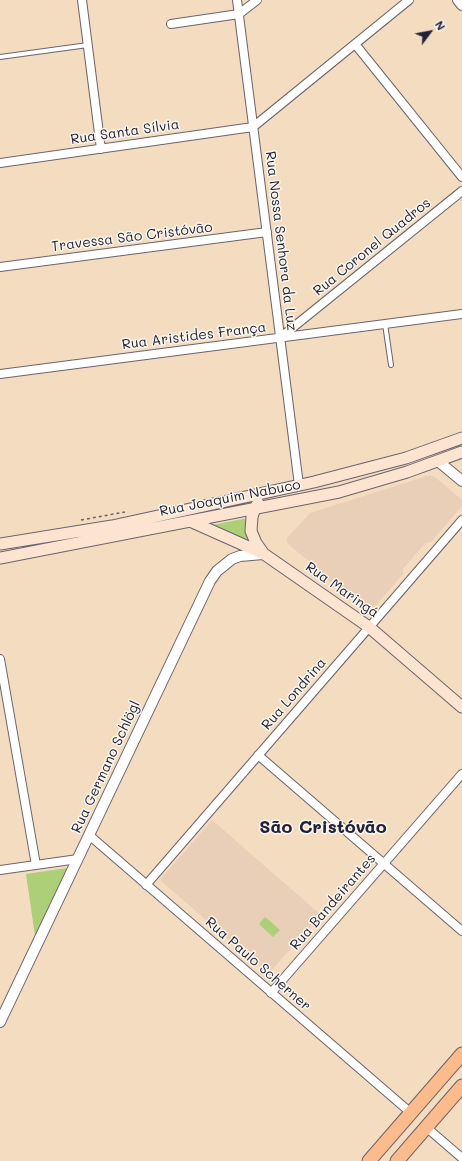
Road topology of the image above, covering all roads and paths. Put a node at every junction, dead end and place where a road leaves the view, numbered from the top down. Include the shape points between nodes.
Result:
1 (82, 0) edge
2 (237, 0) edge
3 (258, 0) edge
4 (409, 0) edge
5 (458, 0) edge
6 (462, 5) edge
7 (239, 14) junction
8 (171, 24) dead end
9 (355, 44) junction
10 (88, 45) junction
11 (0, 57) edge
12 (253, 127) junction
13 (101, 149) junction
14 (0, 163) edge
15 (462, 176) edge
16 (462, 191) edge
17 (267, 232) junction
18 (0, 267) edge
19 (462, 314) edge
20 (385, 324) junction
21 (280, 338) junction
22 (390, 365) dead end
23 (0, 374) edge
24 (462, 438) edge
25 (427, 451) junction
26 (462, 452) edge
27 (438, 461) junction
28 (462, 481) edge
29 (299, 485) junction
30 (272, 491) junction
31 (255, 508) junction
32 (129, 511) dead end
33 (77, 520) dead end
34 (462, 520) edge
35 (190, 521) junction
36 (0, 544) edge
37 (264, 554) junction
38 (0, 558) edge
39 (369, 627) junction
40 (0, 659) edge
41 (462, 707) edge
42 (258, 755) junction
43 (462, 774) edge
44 (89, 835) junction
45 (78, 859) junction
46 (384, 864) junction
47 (36, 865) junction
48 (0, 870) edge
49 (146, 885) junction
50 (462, 931) edge
51 (271, 992) junction
52 (4, 1007) edge
53 (0, 1022) edge
54 (462, 1054) edge
55 (462, 1086) edge
56 (411, 1113) junction
57 (426, 1127) junction
58 (462, 1158) edge
59 (369, 1161) edge
60 (397, 1161) edge

1 - 10 street
2 - 7 street, Rua Nossa Senhora da Luz
3 - 7 street
4 - 9 street
5 - 6 street
7 - 8 street
7 - 12 street, Rua Nossa Senhora da Luz
9 - 12 street
9 - 15 street
10 - 11 lane
10 - 13 street
12 - 13 street, Rua Santa Sílvia
12 - 17 street, Rua Nossa Senhora da Luz
13 - 14 street, Rua Santa Sílvia
16 - 21 street, Rua Coronel Quadros
17 - 18 street, Travessa São Cristóvão
17 - 21 street, Rua Nossa Senhora da Luz
19 - 20 street, Rua Aristides França
20 - 21 street, Rua Aristides França
20 - 22 lane
21 - 23 street, Rua Aristides França
21 - 29 street, Rua Nossa Senhora da Luz
24 - 25 main road, Rua Joaquim Nabuco
25 - 27 main road
25 - 29 main road, Rua Joaquim Nabuco via 386,464
26 - 27 main road, Rua Joaquim Nabuco
27 - 28 street
27 - 31 main road, Rua Joaquim Nabuco via 339,492
29 - 30 main road, Rua Joaquim Nabuco
30 - 31 main road via 262,498
30 - 36 main road, Rua Joaquim Nabuco via 112,526
31 - 35 main road, Rua Joaquim Nabuco
31 - 37 main road via 251,531 256,544
32 - 33 path
34 - 39 street, Rua Londrina
35 - 37 main road, Rua Maringá
35 - 38 main road, Rua Joaquim Nabuco
37 - 39 main road, Rua Maringá
37 - 44 street, Rua Germano Schlögl via 232,559 217,571 210,581
39 - 41 main road, Rua Maringá
39 - 42 street, Rua Londrina
40 - 47 street
42 - 46 street
42 - 49 street, Rua Londrina
43 - 46 street, Rua Bandeirantes
44 - 45 street, Rua Germano Schlögl
44 - 49 street, Rua Paulo Scherner
45 - 47 street
45 - 52 street, Rua Germano Schlögl
46 - 50 street
46 - 51 street, Rua Bandeirantes
47 - 48 street
49 - 51 street, Rua Paulo Scherner
51 - 56 street, Rua Paulo Scherner
52 - 53 street, Rua Germano Schlögl
54 - 56 highway
55 - 57 highway
56 - 59 highway
57 - 58 street
57 - 60 highway

